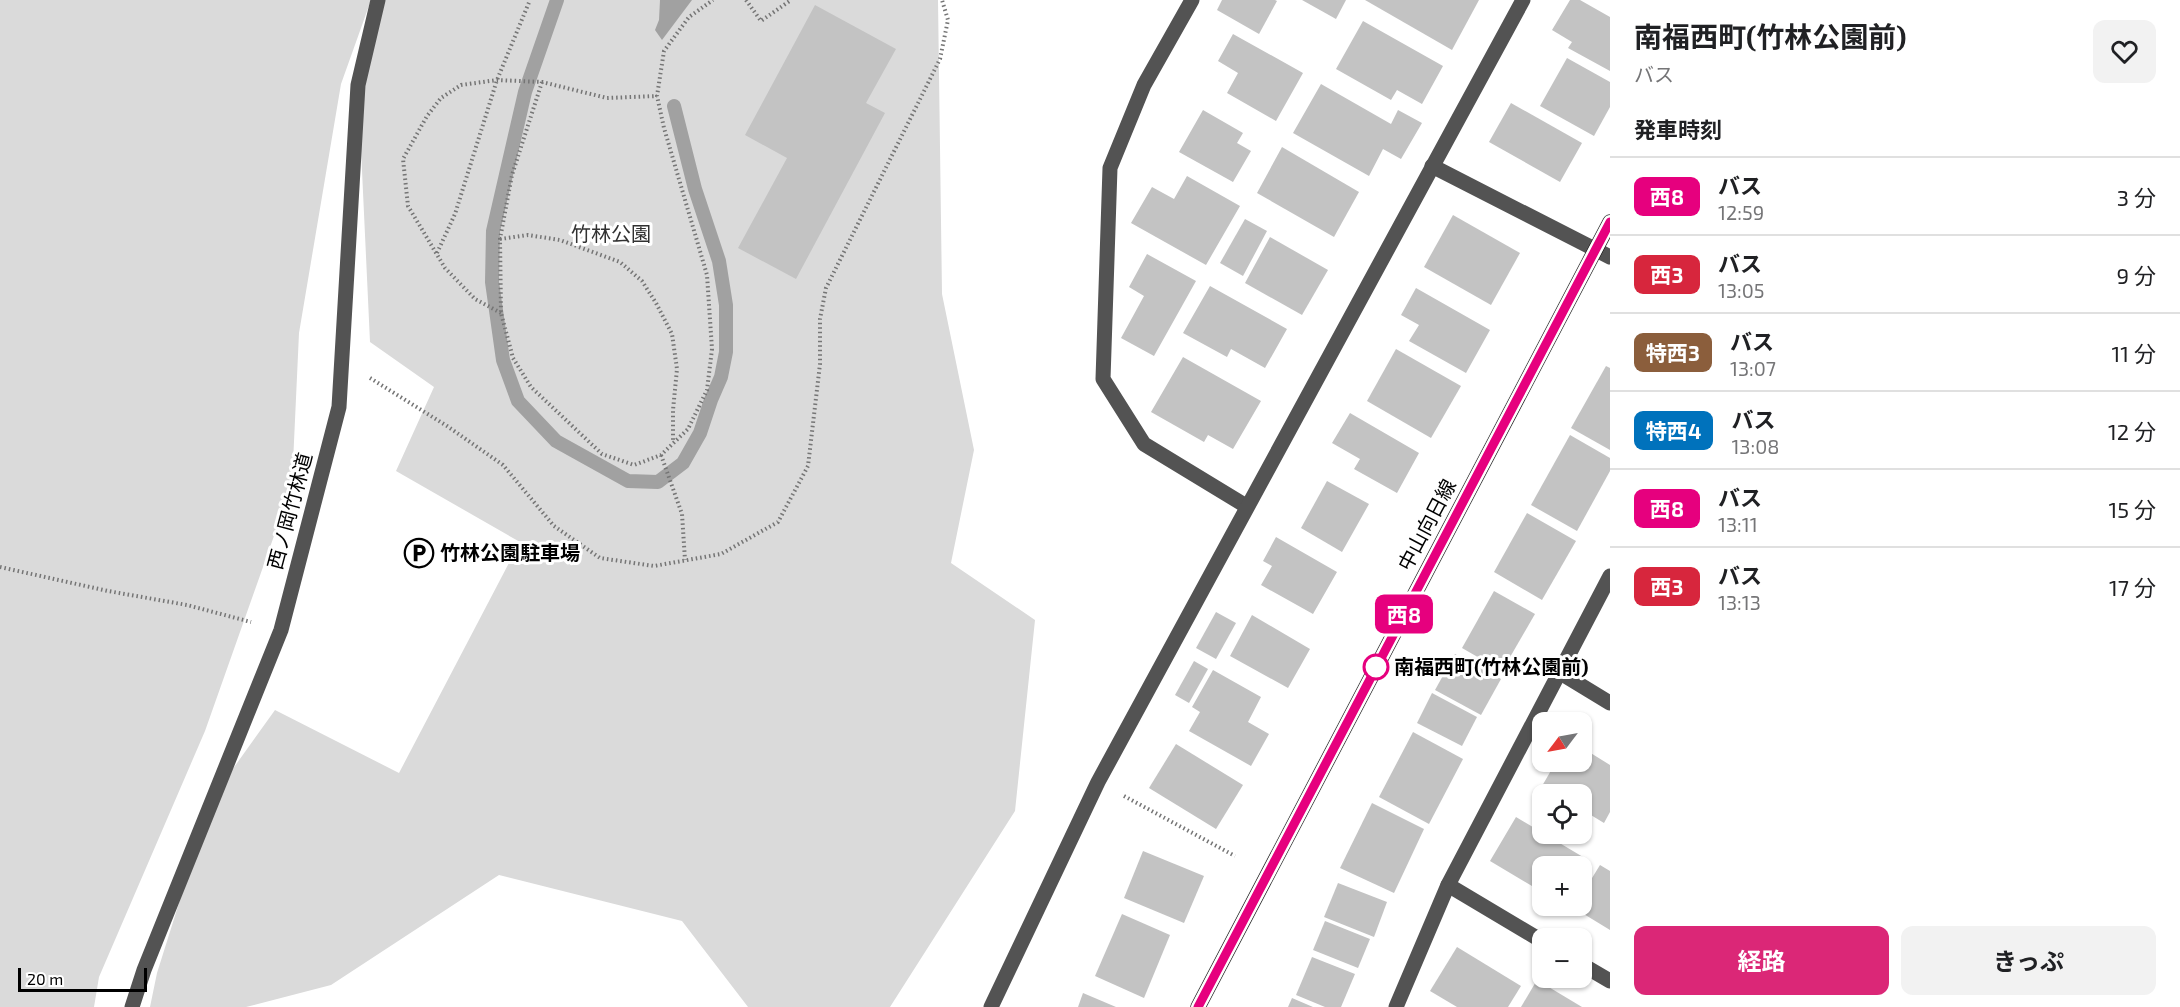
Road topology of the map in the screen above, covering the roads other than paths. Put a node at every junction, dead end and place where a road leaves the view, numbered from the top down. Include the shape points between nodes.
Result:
1 (378, 0) edge
2 (1192, 0) edge
3 (1523, 0) edge
4 (1432, 166) junction
5 (1610, 222) edge
6 (1596, 249) junction
7 (1610, 257) edge
8 (1246, 506) junction
9 (1610, 576) edge
10 (1559, 672) junction
11 (1610, 703) edge
12 (1448, 885) junction
13 (1532, 935) edge
14 (1592, 970) edge
15 (1610, 981) edge
16 (132, 1007) edge
17 (992, 1007) edge
18 (1198, 1007) edge
19 (1396, 1007) edge

1 - 16 street, 西ノ岡竹林道 via 358,85 339,407 281,630
2 - 8 street via 1144,85 1110,168 1103,379 1144,444
3 - 4 street
4 - 6 street
4 - 8 street
5 - 6 main road, 中山向日線
6 - 7 street
6 - 18 main road, 中山向日線
8 - 17 street via 1098,782
9 - 10 street
10 - 11 street
10 - 12 street
12 - 13 street
12 - 19 street
14 - 15 street

